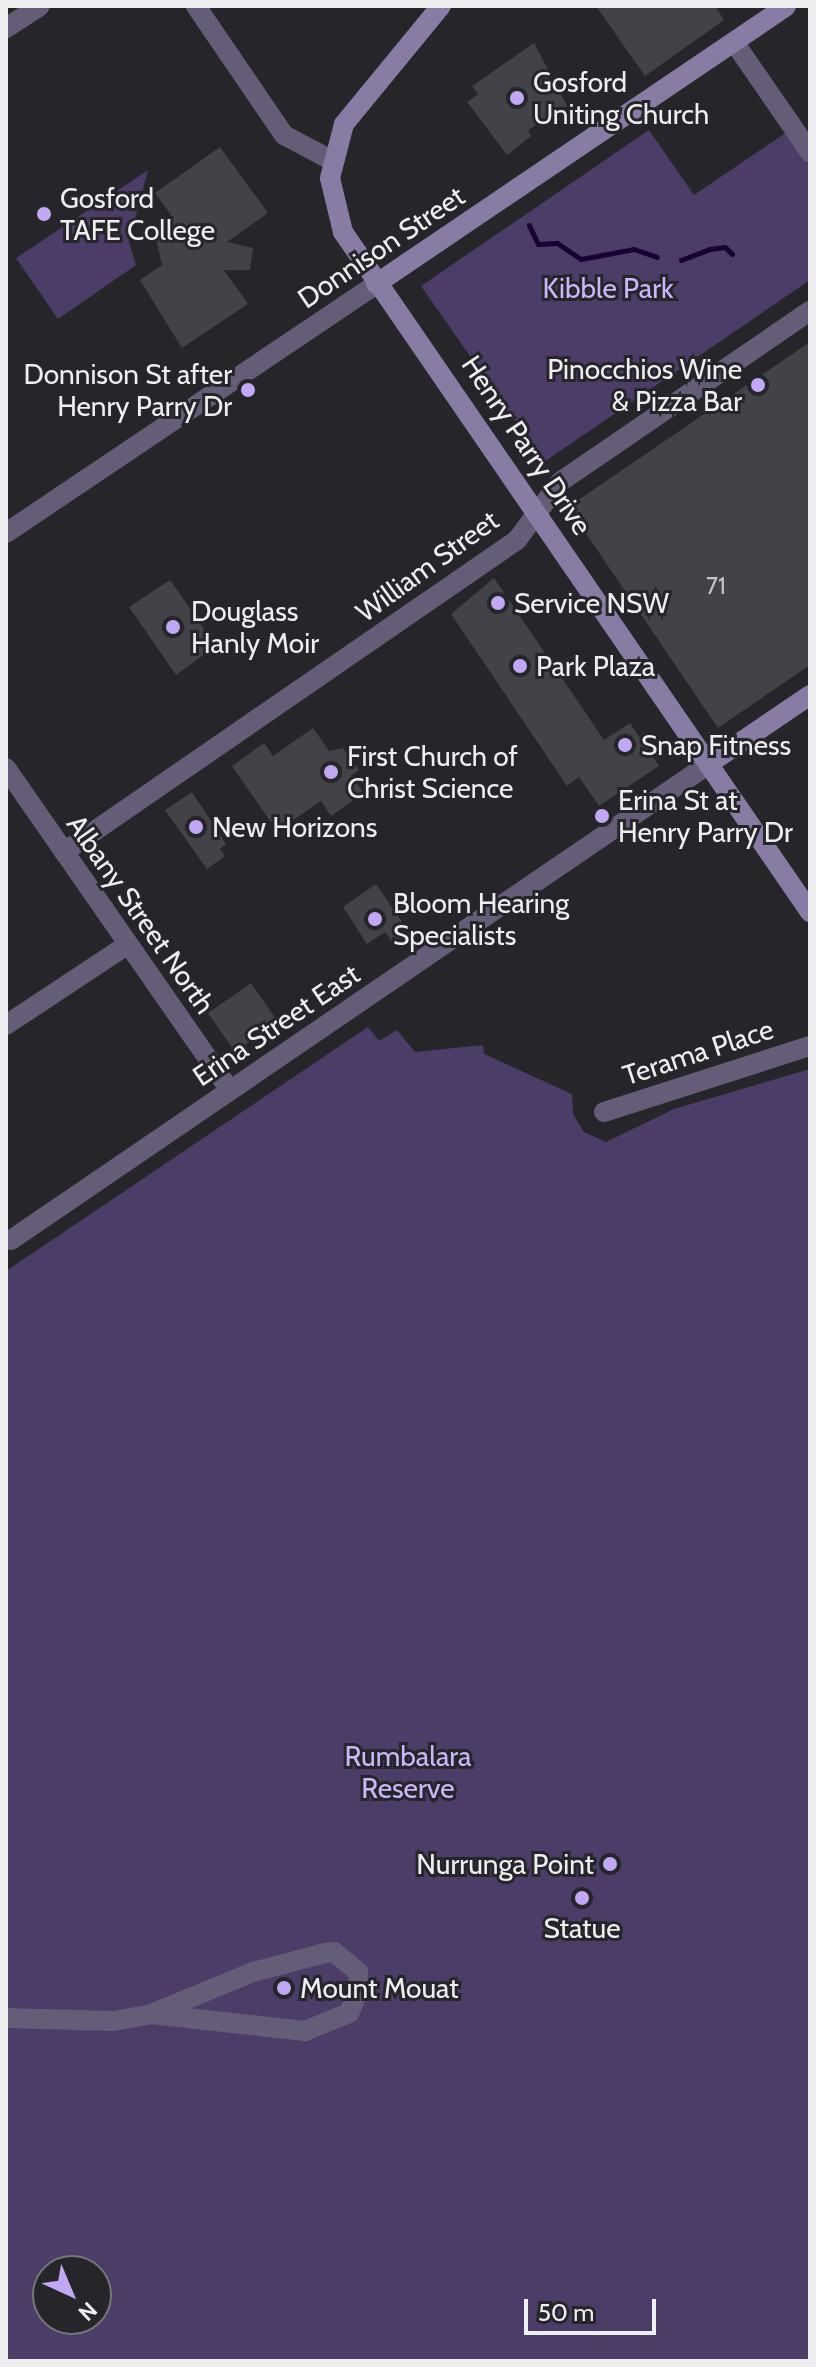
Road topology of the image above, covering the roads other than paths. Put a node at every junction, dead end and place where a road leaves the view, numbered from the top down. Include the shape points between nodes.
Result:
1 (40, 6) edge
2 (196, 6) edge
3 (441, 6) edge
4 (786, 6) edge
5 (6, 28) edge
6 (734, 42) junction
7 (810, 152) edge
8 (331, 160) junction
9 (376, 284) junction
10 (810, 311) edge
11 (537, 510) junction
12 (6, 533) edge
13 (810, 695) edge
14 (710, 763) junction
15 (6, 768) edge
16 (64, 852) junction
17 (810, 912) edge
18 (127, 945) junction
19 (6, 1025) edge
20 (810, 1046) edge
21 (230, 1090) junction
22 (604, 1112) dead end
23 (11, 1240) dead end
24 (151, 2014) junction
25 (6, 2018) edge

1 - 5 street
2 - 8 street via 284,135
3 - 8 main road, Henry Parry Drive via 354,106
4 - 6 main road, Donnison Street
6 - 7 street
6 - 9 main road, Donnison Street
8 - 9 main road, Henry Parry Drive via 336,214
9 - 11 main road, Henry Parry Drive
9 - 12 street, Donnison Street
10 - 11 street, William Street via 560,482
11 - 14 main road, Henry Parry Drive
11 - 16 street, William Street via 517,540
13 - 14 main road, Erina Street East
14 - 17 main road, Henry Parry Drive
14 - 21 street, Erina Street East
15 - 16 street, Albany Street North
16 - 18 street, Albany Street North
18 - 19 street
18 - 21 street, Albany Street North
20 - 22 street, Terama Place
21 - 23 street, Erina Street East
24 - 24 street via 253,1972 325,1953 334,1952 358,1972 359,1989 349,2013 305,2031
24 - 25 street via 113,2021

